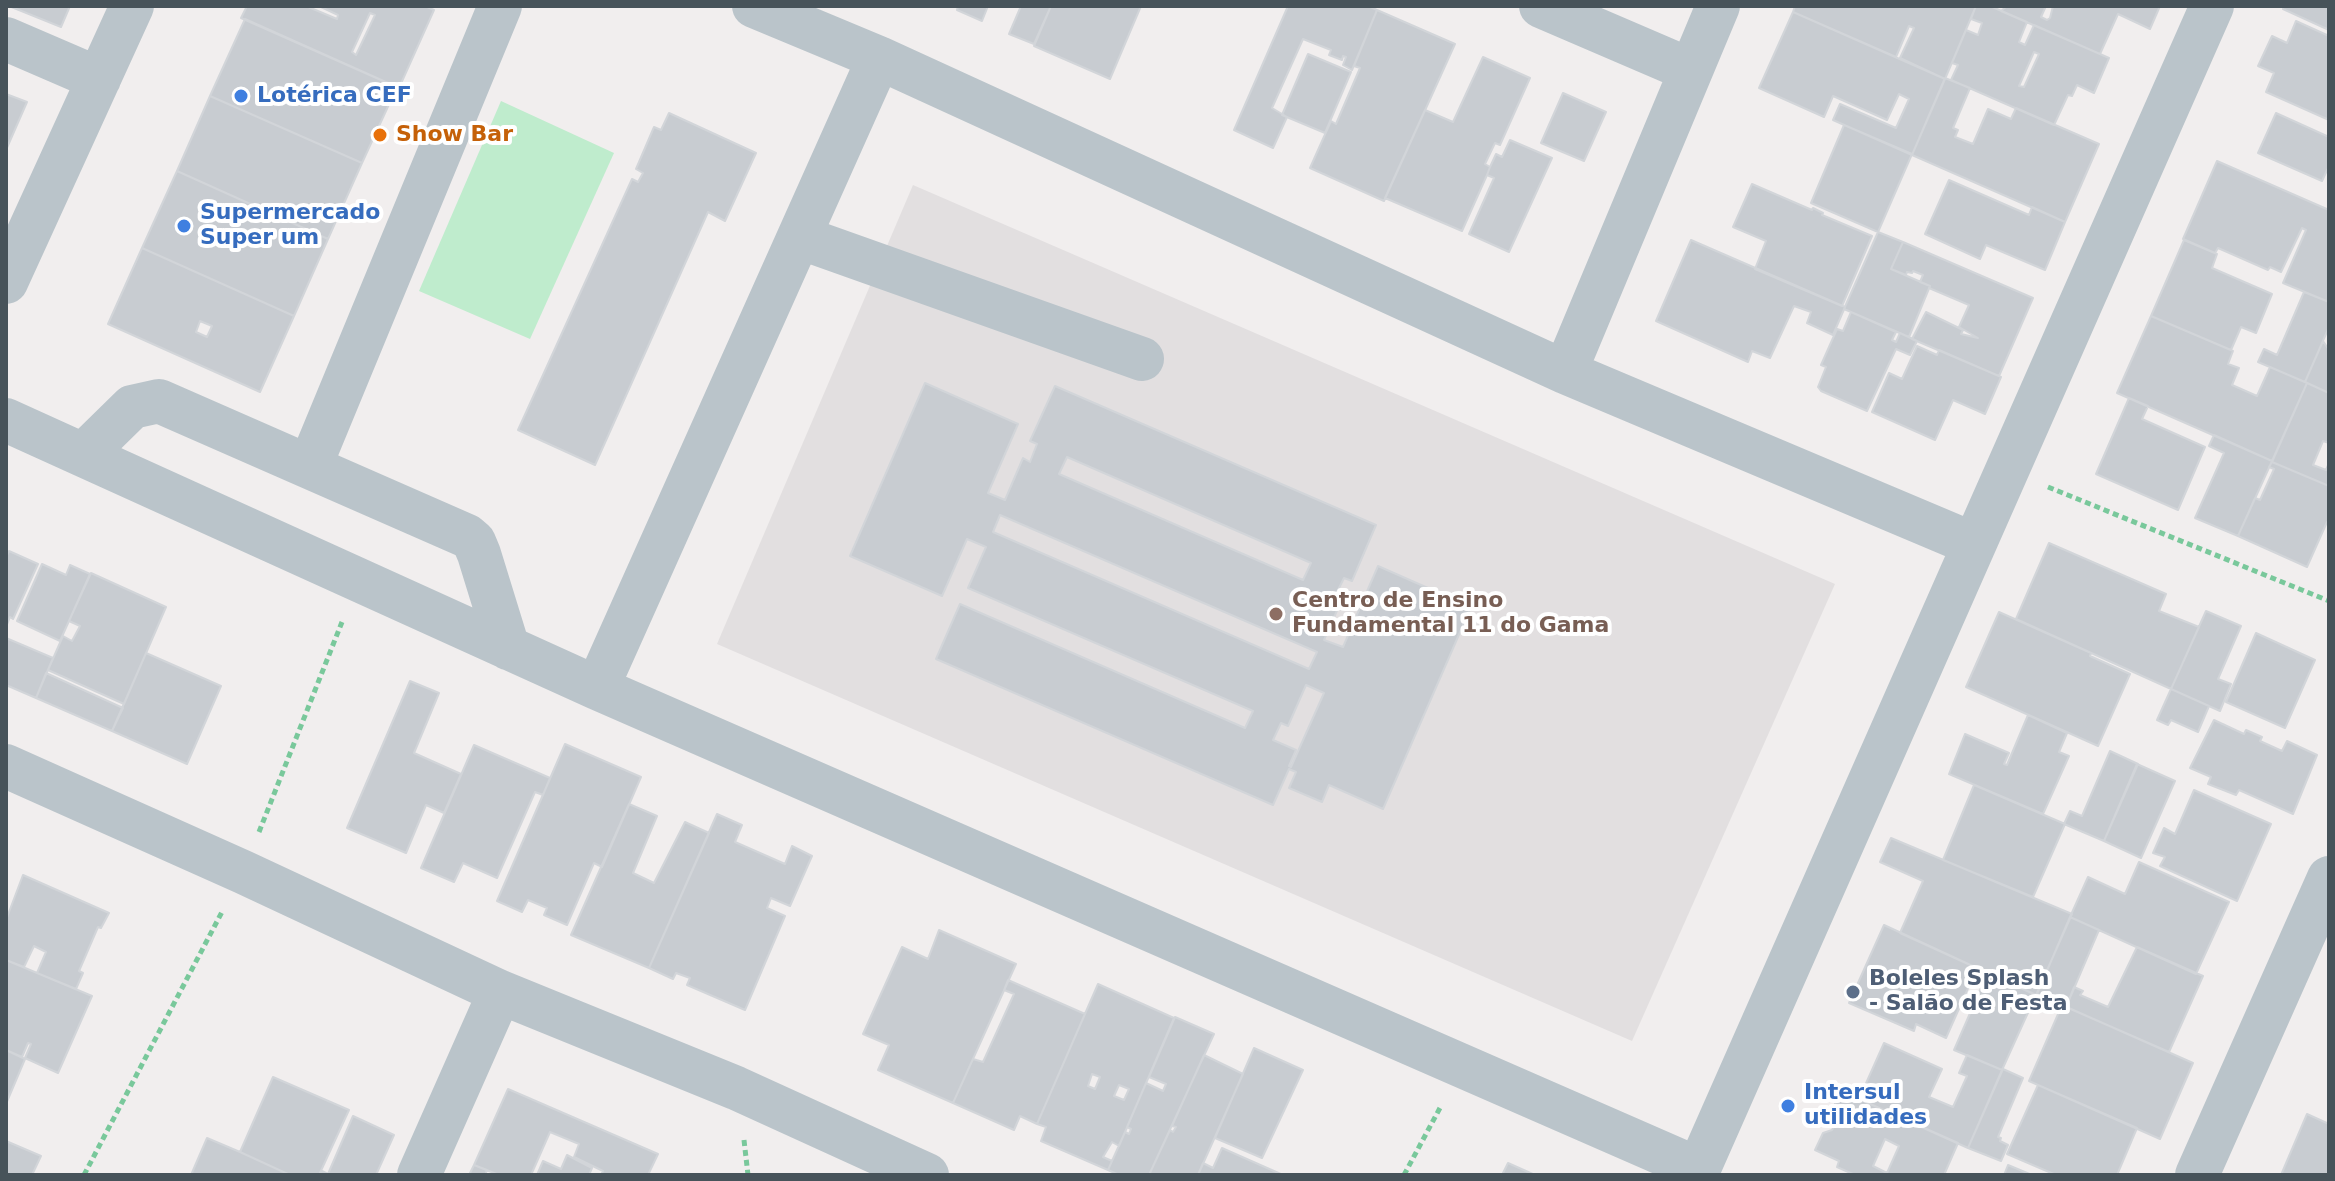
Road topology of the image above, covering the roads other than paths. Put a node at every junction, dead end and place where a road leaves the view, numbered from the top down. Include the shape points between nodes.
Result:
1 (132, 6) edge
2 (500, 6) edge
3 (754, 6) edge
4 (1541, 6) edge
5 (1718, 6) edge
6 (2212, 6) edge
7 (6, 39) edge
8 (879, 58) junction
9 (1690, 70) junction
10 (99, 79) junction
11 (799, 237) junction
12 (6, 282) edge
13 (1142, 359) dead end
14 (1565, 372) junction
15 (6, 420) edge
16 (83, 455) junction
17 (310, 466) junction
18 (1973, 544) junction
19 (508, 648) junction
20 (597, 688) junction
21 (6, 766) edge
22 (2329, 878) edge
23 (500, 992) junction
24 (1697, 1172) edge
25 (419, 1175) edge
26 (927, 1175) edge
27 (2197, 1175) edge

1 - 10 street
2 - 17 street
3 - 8 street
4 - 9 street
5 - 9 street
6 - 18 street
7 - 10 street
8 - 11 street
8 - 14 street
9 - 14 street
10 - 12 street
11 - 13 street
11 - 20 street
14 - 18 street
15 - 16 street
16 - 17 street via 132,407 159,401
16 - 19 street
17 - 19 street via 474,542
18 - 24 street
19 - 20 street
20 - 24 street
21 - 23 street
22 - 27 street
23 - 25 street
23 - 26 street via 736,1088

